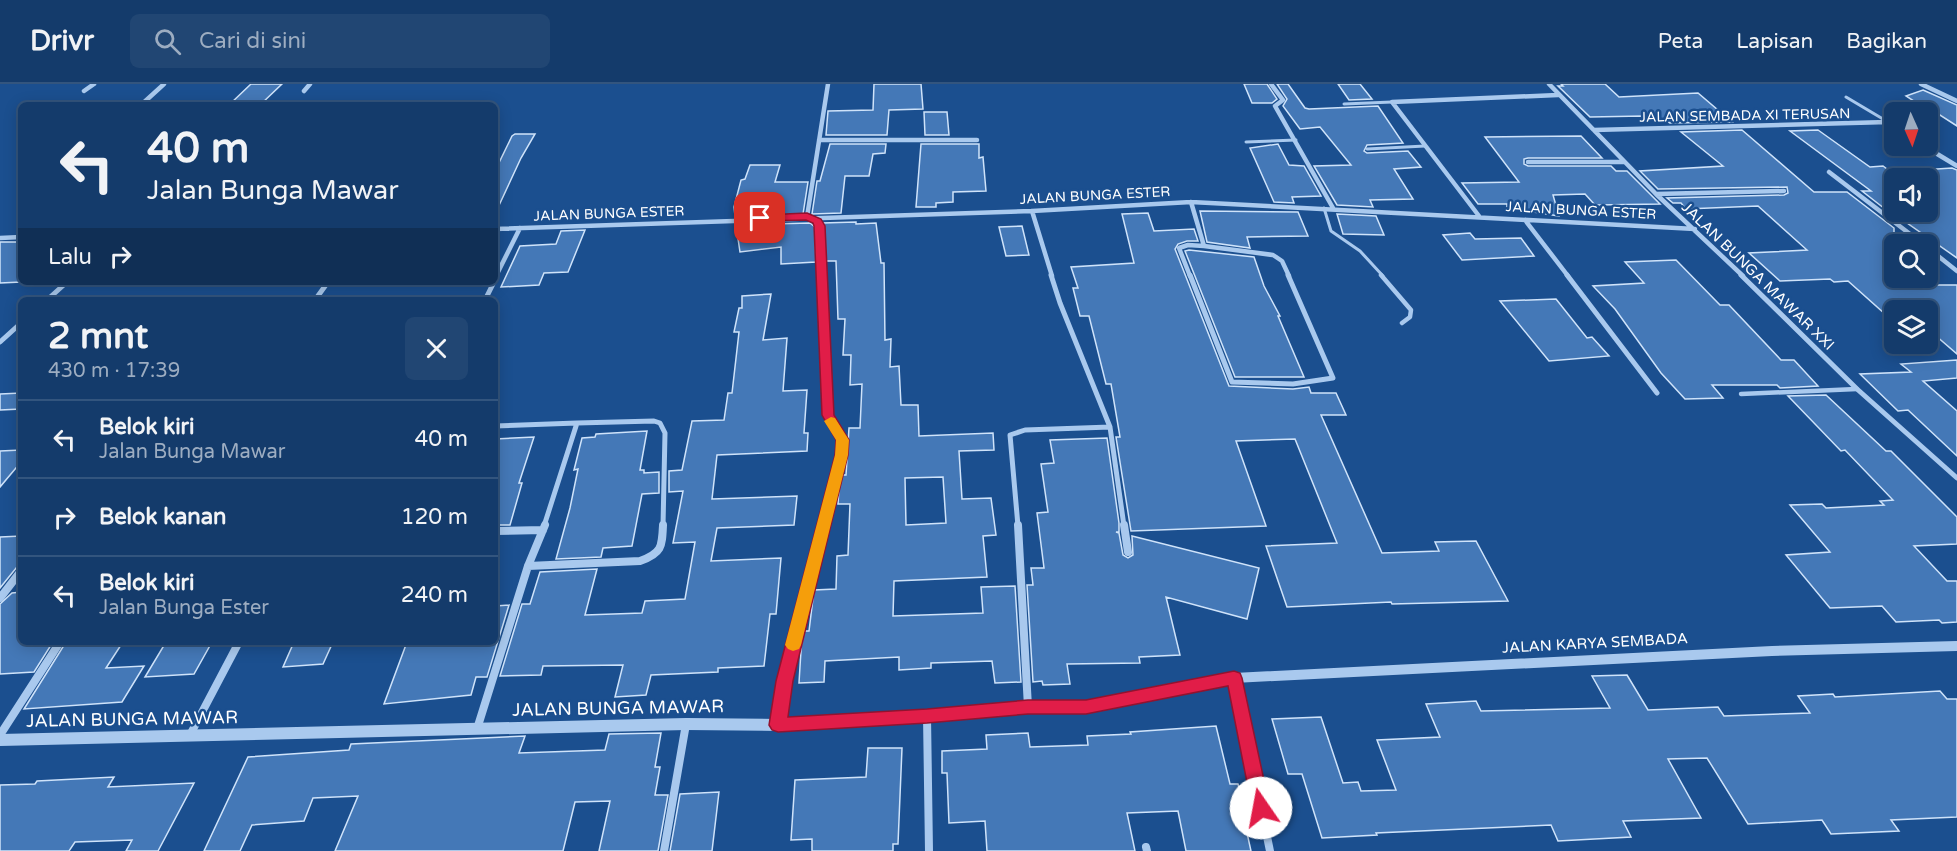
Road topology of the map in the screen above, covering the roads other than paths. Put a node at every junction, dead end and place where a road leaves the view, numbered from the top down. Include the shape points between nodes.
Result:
1 (94, 84) edge
2 (164, 84) edge
3 (310, 84) edge
4 (828, 84) edge
5 (1271, 84) edge
6 (1549, 84) edge
7 (1921, 84) edge
8 (84, 91) dead end
9 (304, 91) dead end
10 (1558, 95) junction
11 (1846, 98) dead end
12 (1957, 101) edge
13 (144, 102) edge
14 (1392, 102) junction
15 (1344, 104) dead end
16 (1884, 120) edge
17 (1884, 122) edge
18 (1594, 129) junction
19 (819, 140) junction
20 (977, 140) dead end
21 (1296, 140) junction
22 (1246, 142) dead end
23 (1425, 146) junction
24 (1367, 149) dead end
25 (1938, 154) edge
26 (1528, 162) dead end
27 (1624, 162) junction
28 (1957, 166) edge
29 (1829, 172) dead end
30 (1784, 191) dead end
31 (1656, 195) junction
32 (1191, 202) junction
33 (1324, 208) junction
34 (1333, 208) junction
35 (1032, 211) junction
36 (807, 216) junction
37 (1479, 216) junction
38 (1525, 220) junction
39 (520, 228) junction
40 (498, 229) edge
41 (1695, 229) junction
42 (1910, 234) edge
43 (18, 237) edge
44 (0, 238) edge
45 (1204, 246) junction
46 (1938, 256) edge
47 (1957, 271) edge
48 (498, 272) edge
49 (64, 285) edge
50 (50, 297) edge
51 (1402, 323) dead end
52 (18, 326) edge
53 (0, 342) edge
54 (1857, 389) junction
55 (1657, 393) dead end
56 (1742, 394) dead end
57 (577, 423) junction
58 (498, 426) edge
59 (1110, 427) junction
60 (1957, 478) edge
61 (543, 530) junction
62 (498, 531) edge
63 (1128, 552) dead end
64 (528, 566) junction
65 (18, 575) edge
66 (0, 598) edge
67 (58, 645) edge
68 (237, 645) edge
69 (1957, 646) edge
70 (1234, 678) junction
71 (1028, 707) junction
72 (927, 716) junction
73 (686, 724) junction
74 (778, 725) junction
75 (477, 729) junction
76 (0, 735) edge
77 (190, 736) junction
78 (0, 740) edge
79 (664, 851) edge
80 (929, 851) edge
81 (1270, 851) edge

1 - 8 street
2 - 13 street
3 - 9 street
4 - 19 street
5 - 21 street via 1283,99 1275,106
6 - 10 street, JALAN BUNGA MAWAR XXI
7 - 12 street
10 - 14 street
10 - 18 street, JALAN BUNGA MAWAR XXI
11 - 16 lane
14 - 15 lane
14 - 23 street
17 - 18 street, JALAN SEMBADA XI TERUSAN
18 - 27 street, JALAN BUNGA MAWAR XXI
19 - 20 street
19 - 36 street
21 - 22 lane
21 - 34 street
23 - 24 lane
23 - 37 street
25 - 28 street
26 - 27 street
27 - 31 street, JALAN BUNGA MAWAR XXI
29 - 42 street
30 - 31 street
31 - 41 street, JALAN BUNGA MAWAR XXI
32 - 33 street, JALAN BUNGA ESTER
32 - 35 street, JALAN BUNGA ESTER
32 - 45 street
33 - 34 street, JALAN BUNGA ESTER
33 - 51 lane via 1337,238 1357,248 1409,306 1410,317
34 - 37 street, JALAN BUNGA ESTER
35 - 36 street, JALAN BUNGA ESTER
35 - 59 street via 1060,303
36 - 39 street, JALAN BUNGA ESTER
36 - 74 street via 819,226 828,415 842,440 842,455 787,670
37 - 38 street, JALAN BUNGA ESTER
38 - 41 street, JALAN BUNGA ESTER
38 - 55 street
39 - 40 street, JALAN BUNGA ESTER
39 - 48 street
41 - 54 street, JALAN BUNGA MAWAR XXI
43 - 44 street
45 - 45 street via 1279,257 1333,378 1293,384 1232,382 1179,248
46 - 47 street
49 - 50 street
52 - 53 street
54 - 56 lane
54 - 60 street, JALAN BUNGA MAWAR XXI
57 - 58 street
57 - 61 street
57 - 64 street via 654,422 663,428 662,545 654,556 640,561
59 - 63 street
59 - 71 street via 1025,430 1010,435
61 - 62 street
61 - 64 street
64 - 75 street
65 - 66 street
67 - 76 street
68 - 77 street
69 - 70 street, JALAN KARYA SEMBADA via 1772,651
70 - 71 street, JALAN BUNGA MAWAR via 1086,707
70 - 81 street
71 - 72 street, JALAN BUNGA MAWAR
72 - 74 street, JALAN BUNGA MAWAR
72 - 80 street
73 - 74 street, JALAN BUNGA MAWAR
73 - 75 street, JALAN BUNGA MAWAR
73 - 79 street
75 - 77 street, JALAN BUNGA MAWAR
77 - 78 street, JALAN BUNGA MAWAR

